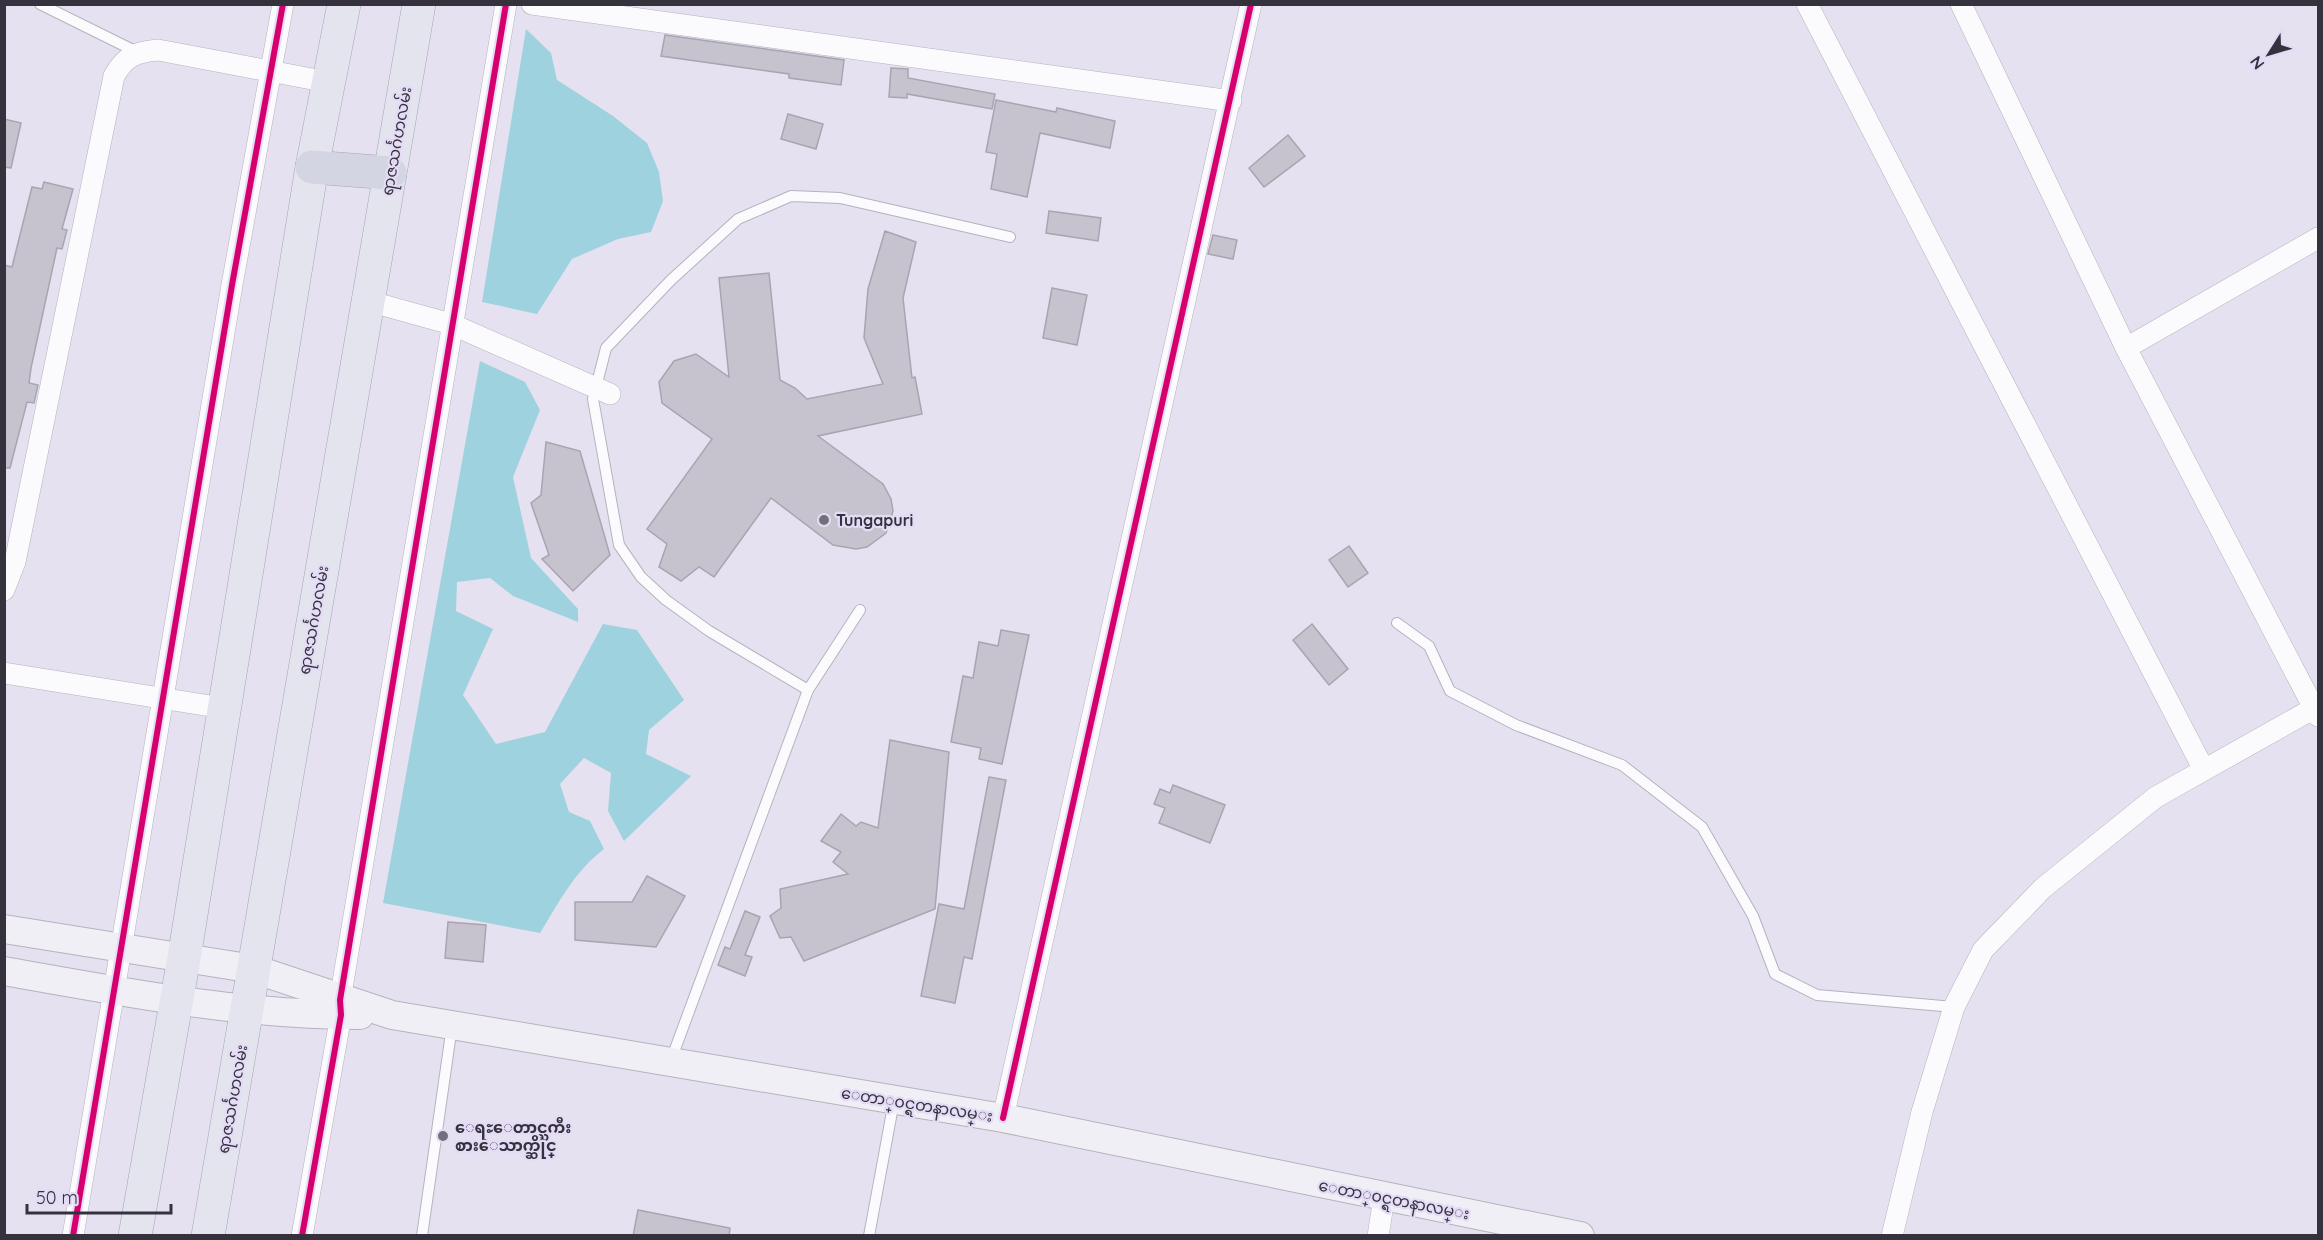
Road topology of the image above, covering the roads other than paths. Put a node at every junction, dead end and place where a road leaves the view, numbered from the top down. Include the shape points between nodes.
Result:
1 (40, 4) edge
2 (283, 4) edge
3 (344, 4) edge
4 (419, 4) edge
5 (506, 4) edge
6 (531, 4) edge
7 (1251, 4) edge
8 (1806, 4) edge
9 (1961, 4) edge
10 (137, 52) junction
11 (271, 69) junction
12 (328, 82) junction
13 (1231, 101) junction
14 (312, 167) junction
15 (390, 173) junction
16 (1010, 237) dead end
17 (2319, 238) edge
18 (368, 301) junction
19 (451, 324) junction
20 (2126, 348) junction
21 (603, 391) junction
22 (4, 590) edge
23 (860, 610) dead end
24 (1397, 623) dead end
25 (4, 673) edge
26 (808, 690) junction
27 (165, 700) junction
28 (223, 708) junction
29 (2317, 710) edge
30 (2204, 770) junction
31 (4, 929) edge
32 (122, 950) junction
33 (184, 958) junction
34 (254, 969) junction
35 (4, 971) edge
36 (115, 991) junction
37 (176, 1001) junction
38 (340, 1007) junction
39 (1954, 1007) junction
40 (247, 1011) junction
41 (452, 1026) junction
42 (670, 1063) junction
43 (894, 1101) junction
44 (1004, 1118) junction
45 (1384, 1198) junction
46 (73, 1236) edge
47 (135, 1236) edge
48 (208, 1236) edge
49 (302, 1236) edge
50 (422, 1236) edge
51 (869, 1236) edge
52 (1378, 1236) edge
53 (1580, 1236) edge
54 (1892, 1236) edge

1 - 10 lane
2 - 11 street
3 - 12 main road
4 - 15 main road, ရာဇသင်္ဂဟလမ်း
5 - 19 street
6 - 13 street
7 - 13 street
8 - 30 street
9 - 20 street
10 - 11 street via 158,50
10 - 22 street via 123,60 114,76 15,562
11 - 12 street
11 - 27 street
12 - 14 main road
13 - 44 street
14 - 15 highway
14 - 28 main road
15 - 18 main road, ရာဇသင်္ဂဟလမ်း
16 - 21 lane via 840,198 791,196 738,219 671,280 606,348
17 - 20 street
18 - 19 street
18 - 34 main road, ရာဇသင်္ဂဟလမ်း
19 - 21 street
19 - 38 street
20 - 29 street
21 - 26 lane via 593,399 619,545 641,577 666,600 709,631
23 - 26 lane
24 - 39 lane via 1429,646 1450,692 1516,724 1622,765 1702,827 1753,916 1775,974 1817,995
25 - 27 street
26 - 42 lane
27 - 28 street
27 - 32 street
28 - 33 main road
29 - 30 street
30 - 39 street via 2156,797 2043,888 1983,950
31 - 32 main road
32 - 33 main road
32 - 36 street
33 - 34 main road
33 - 37 main road
34 - 38 main road
34 - 40 main road, ရာဇသင်္ဂဟလမ်း
35 - 36 main road, ေတာ္၀င္ရတနာလမ္း
36 - 37 main road, ေတာ္၀င္ရတနာလမ္း
36 - 46 street
37 - 40 main road, ေတာ္၀င္ရတနာလမ္း
37 - 47 main road
38 - 40 main road, ေတာ္၀င္ရတနာလမ္း
38 - 41 main road, ေတာ္၀င္ရတနာလမ္း
38 - 49 street
39 - 54 street via 1922,1112
40 - 48 main road, ရာဇသင်္ဂဟလမ်း
41 - 42 main road, ေတာ္၀င္ရတနာလမ္း
41 - 50 lane
42 - 43 main road, ေတာ္၀င္ရတနာလမ္း
43 - 44 main road, ေတာ္၀င္ရတနာလမ္း
43 - 51 lane
44 - 45 main road, ေတာ္၀င္ရတနာလမ္း
45 - 52 street
45 - 53 main road, ေတာ္၀င္ရတနာလမ္း

